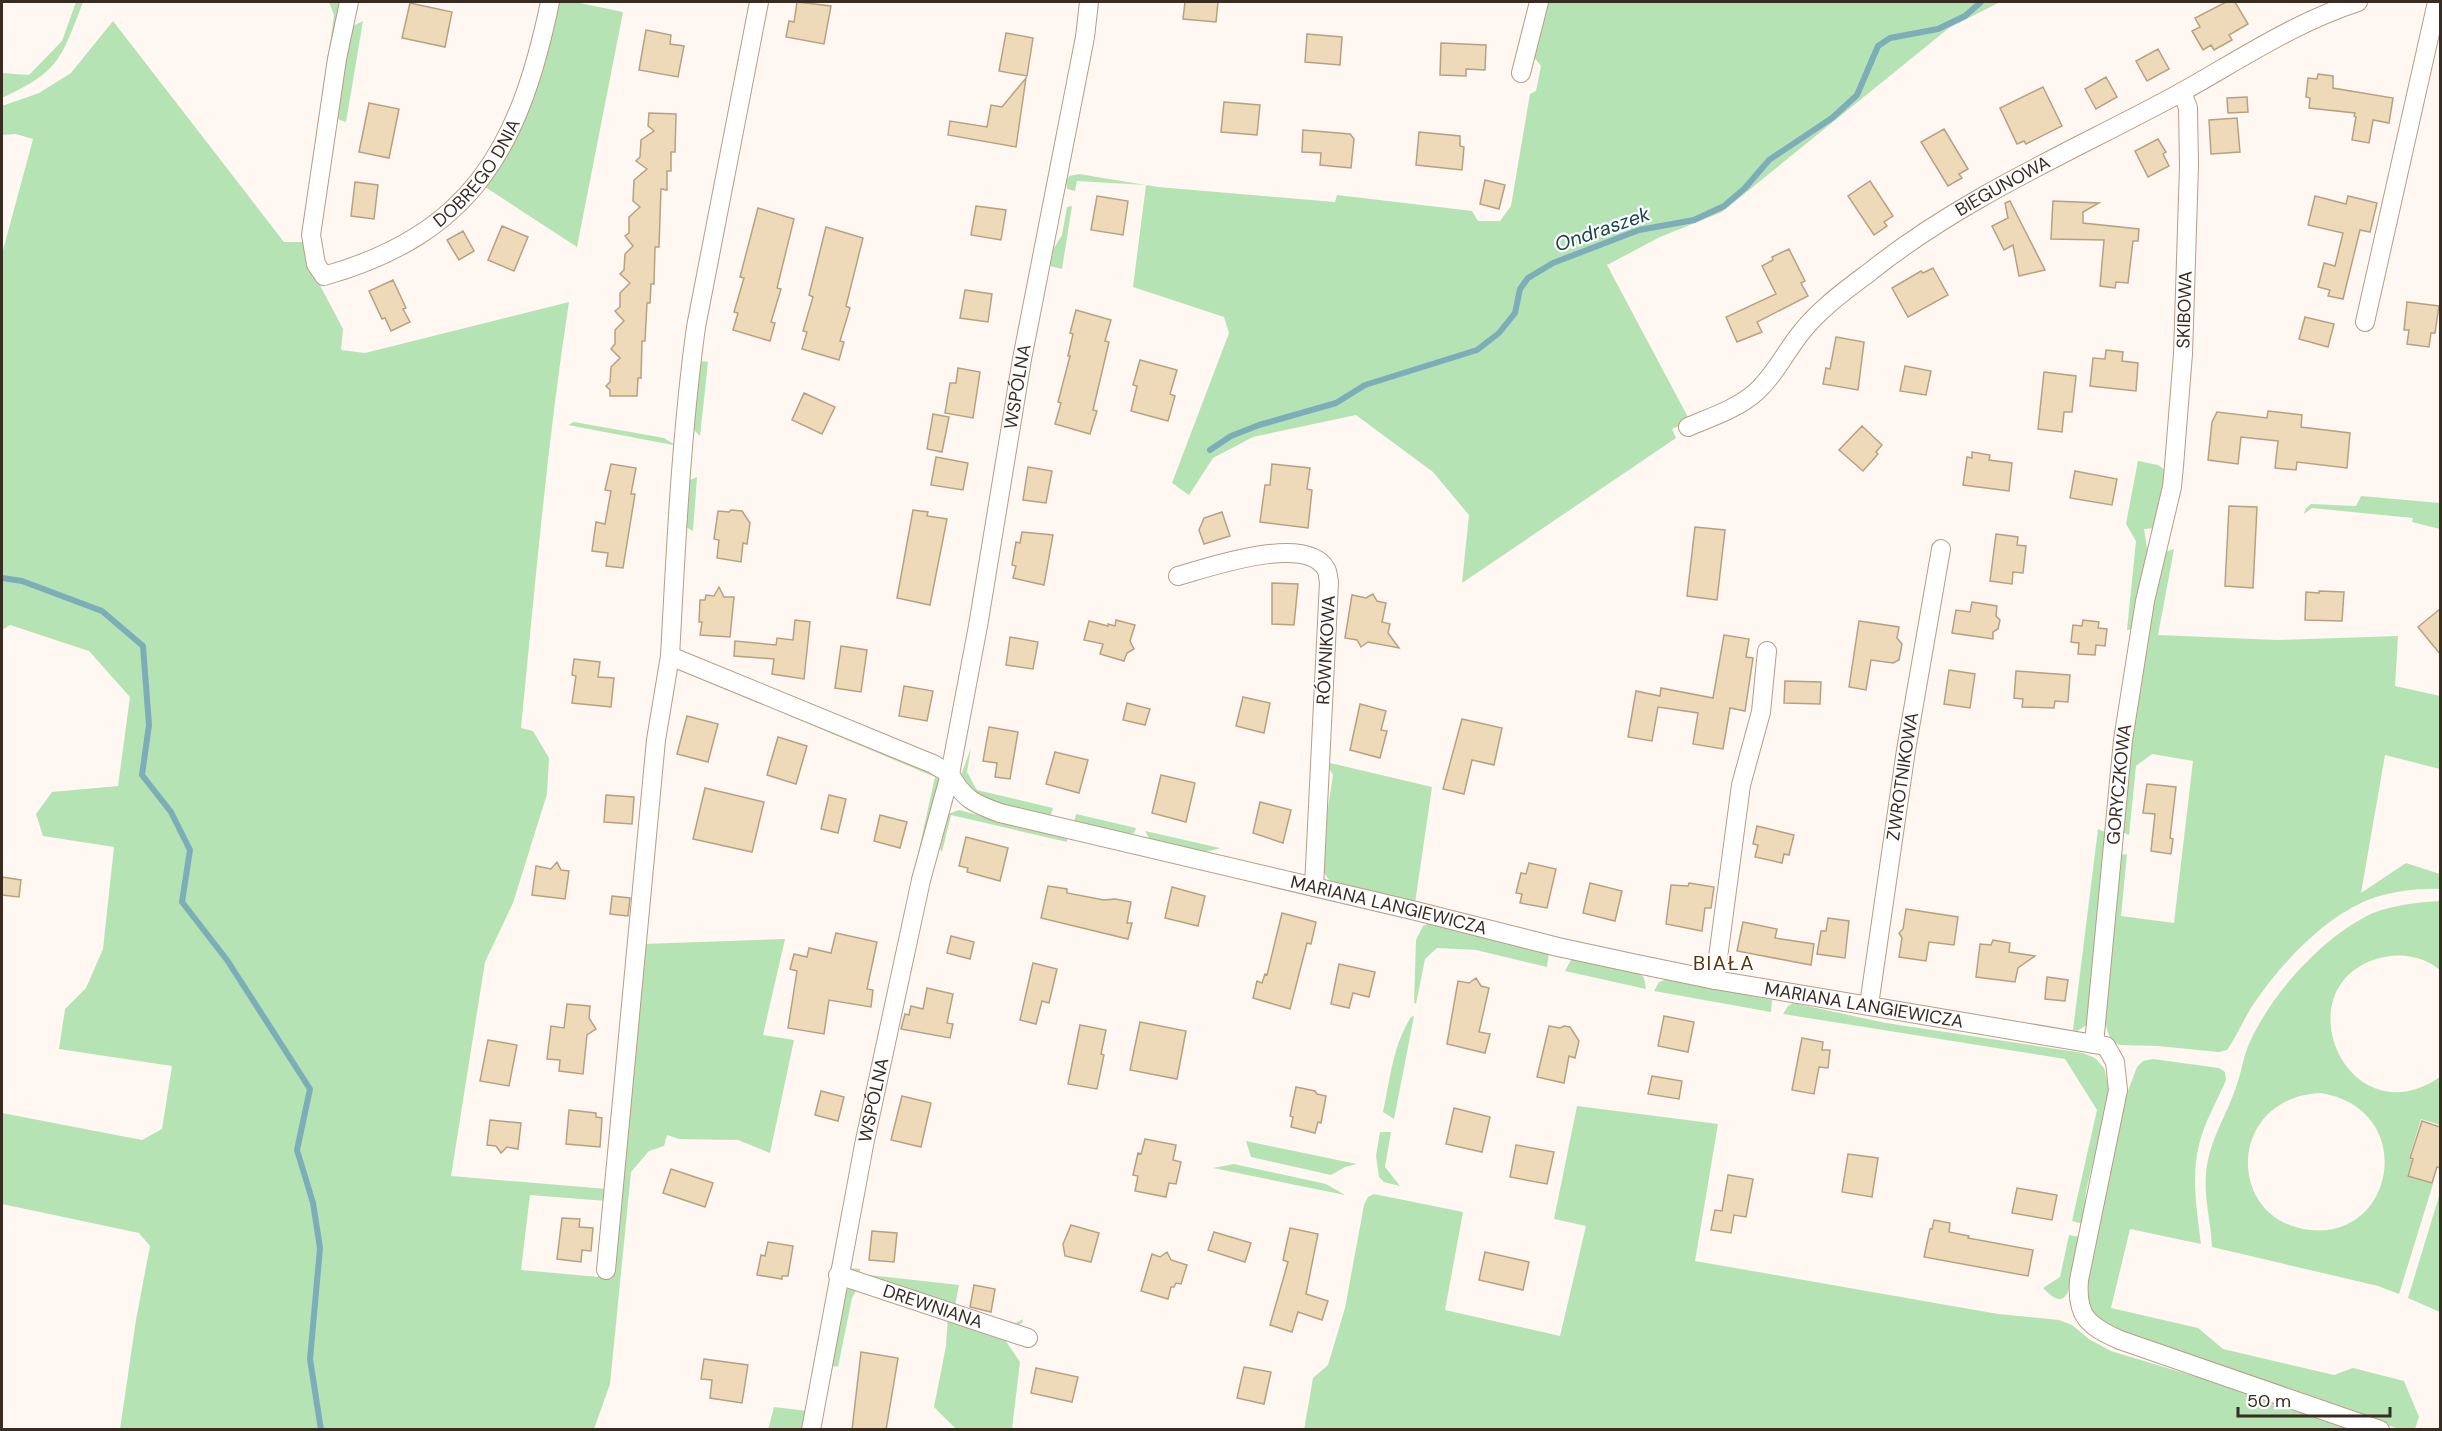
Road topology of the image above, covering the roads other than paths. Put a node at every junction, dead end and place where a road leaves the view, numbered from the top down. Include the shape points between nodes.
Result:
1 (349, 2) edge
2 (550, 2) edge
3 (759, 2) edge
4 (1089, 2) edge
5 (1539, 2) edge
6 (2358, 2) edge
7 (2436, 2) edge
8 (1521, 73) dead end
9 (2182, 92) junction
10 (2365, 322) dead end
11 (1688, 427) dead end
12 (2162, 527) joint
13 (1941, 549) dead end
14 (1178, 576) dead end
15 (1767, 651) dead end
16 (670, 656) junction
17 (950, 774) junction
18 (1314, 887) junction
19 (1715, 980) junction
20 (1869, 1005) junction
21 (2094, 1044) junction
22 (606, 1270) dead end
23 (838, 1275) junction
24 (1028, 1338) dead end
25 (811, 1430) edge
26 (2380, 1430) edge

1 - 2 street, DOBREGO DNIA via 311,235 316,264 324,276 354,268 411,241 437,224 478,181 496,159 524,101
3 - 16 street via 690,367
4 - 17 street, WSPÓLNA
5 - 8 street
6 - 9 street, BIEGUNOWA via 2289,30
7 - 10 street
9 - 11 street, BIEGUNOWA via 1968,204 1916,238 1815,317 1757,392
9 - 12 street, SKIBOWA via 2189,120 2183,354 2172,487
12 - 21 street, GORYCZKOWA via 2145,601 2123,740
13 - 20 street, ZWROTNIKOWA via 1906,750
14 - 18 street, RÓWNIKOWA via 1275,553 1312,558 1327,570
15 - 19 street via 1761,712 1741,785
16 - 17 street
16 - 22 street via 656,740
17 - 18 street, MARIANA LANGIEWICZA via 965,797 1000,813
17 - 23 street, WSPÓLNA via 921,880
18 - 19 street, MARIANA LANGIEWICZA via 1558,947
19 - 20 street, MARIANA LANGIEWICZA
20 - 21 street, MARIANA LANGIEWICZA
21 - 26 street via 2106,1046 2115,1062 2118,1090 2079,1280 2079,1309 2088,1322 2120,1341
23 - 24 street, DREWNIANA
23 - 25 street, WSPÓLNA

